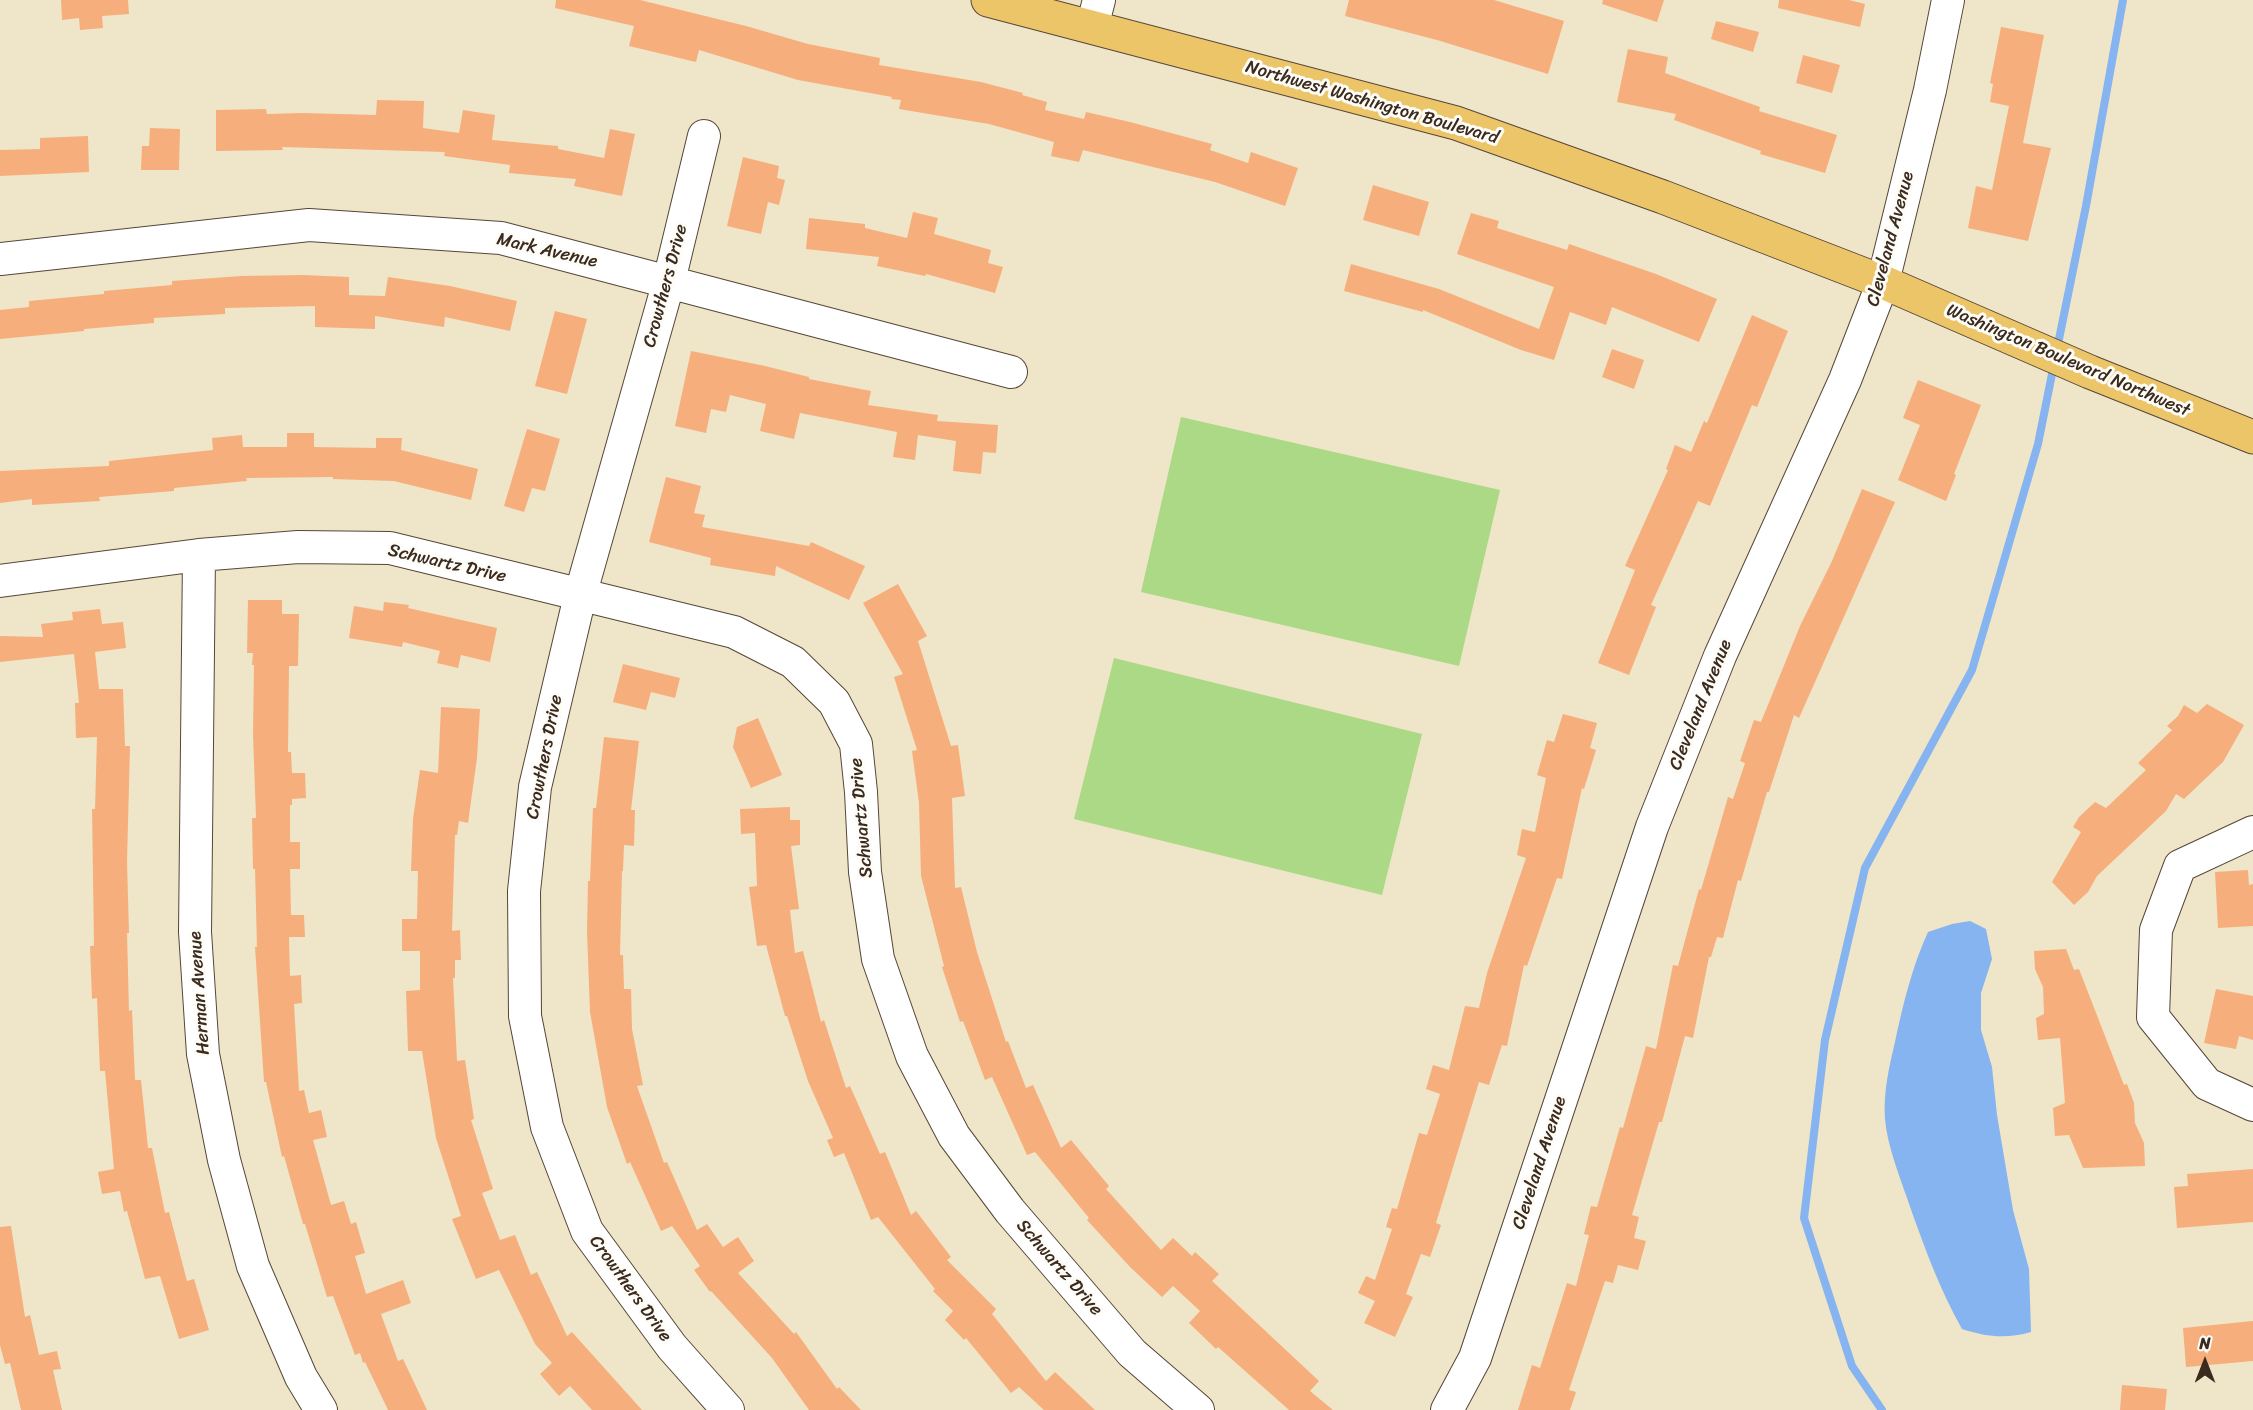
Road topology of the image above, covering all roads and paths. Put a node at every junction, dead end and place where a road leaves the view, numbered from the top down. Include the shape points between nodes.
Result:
1 (988, 0) edge
2 (1948, 0) edge
3 (1096, 14) edge
4 (704, 136) dead end
5 (0, 259) edge
6 (669, 281) junction
7 (1883, 282) junction
8 (1011, 372) dead end
9 (2253, 437) edge
10 (199, 555) junction
11 (0, 580) edge
12 (580, 596) junction
13 (2253, 832) edge
14 (2253, 1105) edge
15 (321, 1410) edge
16 (728, 1410) edge
17 (1198, 1410) edge
18 (1447, 1410) edge

1 - 3 main road, Northwest Washington Boulevard
2 - 7 street, Cleveland Avenue
3 - 7 main road, Northwest Washington Boulevard via 1456,123
4 - 6 street, Crowthers Drive
5 - 6 street, Mark Avenue via 309,225 501,238
6 - 8 street, Mark Avenue
6 - 12 street, Crowthers Drive
7 - 9 main road, Washington Boulevard Northwest via 2090,372
7 - 18 street, Cleveland Avenue via 1845,380 1720,656 1652,827 1475,1358
10 - 11 street, Schwartz Drive
10 - 12 street, Schwartz Drive via 298,547 390,548
10 - 15 street, Herman Avenue via 195,932 204,1054 224,1160 253,1266 301,1377
12 - 16 street, Crowthers Drive via 536,787 524,891 525,1016 547,1127 587,1231 672,1347
12 - 17 street, Schwartz Drive via 735,632 793,662 834,702 856,744 865,872 878,958 918,1066 954,1136 1010,1211 1132,1353
13 - 14 street via 2180,866 2156,930 2153,1017 2207,1084

